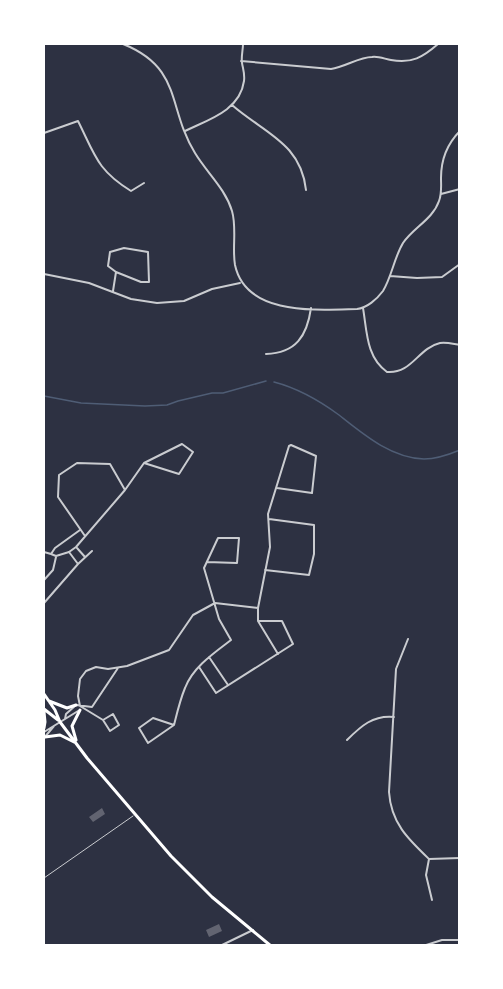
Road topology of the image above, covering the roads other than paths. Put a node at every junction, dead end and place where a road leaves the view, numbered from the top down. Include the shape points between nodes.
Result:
1 (123, 44) edge
2 (243, 44) edge
3 (438, 44) edge
4 (242, 61) junction
5 (232, 105) junction
6 (459, 130) edge
7 (185, 131) junction
8 (44, 133) edge
9 (144, 183) dead end
10 (459, 189) edge
11 (306, 190) dead end
12 (441, 194) junction
13 (459, 264) edge
14 (116, 272) junction
15 (44, 274) edge
16 (390, 276) junction
17 (241, 282) junction
18 (113, 291) junction
19 (311, 308) junction
20 (363, 308) junction
21 (459, 345) edge
22 (266, 354) dead end
23 (144, 463) junction
24 (277, 488) junction
25 (125, 490) junction
26 (269, 519) junction
27 (80, 530) junction
28 (85, 537) junction
29 (76, 547) junction
30 (92, 551) dead end
31 (44, 552) edge
32 (69, 552) junction
33 (51, 554) junction
34 (56, 556) junction
35 (85, 557) junction
36 (207, 562) junction
37 (78, 564) junction
38 (265, 570) junction
39 (44, 580) edge
40 (44, 603) edge
41 (215, 603) junction
42 (258, 608) junction
43 (258, 621) junction
44 (408, 639) dead end
45 (278, 654) junction
46 (209, 657) junction
47 (199, 667) junction
48 (118, 668) junction
49 (229, 685) junction
50 (44, 694) edge
51 (47, 700) junction
52 (79, 707) junction
53 (44, 711) edge
54 (395, 717) junction
55 (65, 719) junction
56 (103, 720) junction
57 (60, 722) junction
58 (174, 725) junction
59 (44, 734) edge
60 (348, 740) dead end
61 (78, 745) junction
62 (135, 814) junction
63 (459, 858) edge
64 (429, 859) junction
65 (44, 878) edge
66 (432, 900) dead end
67 (253, 930) junction
68 (459, 940) edge
69 (220, 945) edge
70 (271, 945) edge
71 (298, 945) edge
72 (312, 945) edge
73 (423, 945) edge

1 - 7 street via 163,72
2 - 4 street
3 - 4 street via 426,55 410,61 371,57 336,69
4 - 5 street via 244,84
5 - 7 street
5 - 11 street via 295,155 303,170
6 - 12 street via 443,161
7 - 17 street via 194,153 231,207 235,263
8 - 9 street via 78,121 100,166 115,181 131,191
10 - 12 street
12 - 16 street via 435,208 403,244
13 - 16 street via 442,278
14 - 14 street via 149,282 148,252 124,248 110,252 108,266
14 - 18 street
15 - 18 street
16 - 20 street via 376,300
17 - 18 street via 184,301 147,302
17 - 19 street via 268,303
19 - 20 street
19 - 22 street via 307,328 298,342 284,351
20 - 21 street via 369,348 387,372 403,370 437,344
23 - 23 street via 179,474 194,452 182,444
23 - 25 street
24 - 24 street via 289,446 316,456 313,491
24 - 26 street
25 - 27 street via 110,465 77,463 59,475 58,497
25 - 28 street
26 - 38 street via 270,547
26 - 38 street via 314,525 314,554 309,576
27 - 28 street
27 - 33 street
28 - 29 street
29 - 32 street
29 - 35 street
30 - 35 street
31 - 33 street
32 - 34 street
32 - 37 street
33 - 34 street
34 - 39 street via 53,570
35 - 37 street
36 - 36 street via 218,538 239,538 237,563
36 - 41 street via 204,568
37 - 40 street
38 - 42 street
41 - 42 street
41 - 46 street via 219,620 231,638
41 - 48 street via 193,615 169,650
42 - 43 street
43 - 45 street
43 - 45 street via 282,621 294,644
44 - 54 street via 396,669
45 - 49 street
46 - 47 street
46 - 49 street
47 - 49 street via 215,693
47 - 58 street via 184,688
48 - 52 street via 92,707
48 - 52 street via 96,667 86,671 80,679
50 - 51 main road
51 - 52 main road via 67,708
51 - 57 main road
52 - 55 street
52 - 55 street via 66,714
52 - 56 street
52 - 61 main road via 72,726
53 - 57 main road
53 - 59 main road
54 - 60 street via 370,720
54 - 64 street via 391,810 404,834
55 - 57 street
56 - 56 street via 112,714 119,725 110,731
57 - 59 street
57 - 61 main road
58 - 58 street via 153,718 139,729 148,743
59 - 61 main road via 60,735
61 - 62 main road
62 - 65 lane
62 - 67 main road via 191,878
63 - 64 street
64 - 66 street via 426,875
67 - 69 street
67 - 70 main road
68 - 73 street
71 - 72 street

